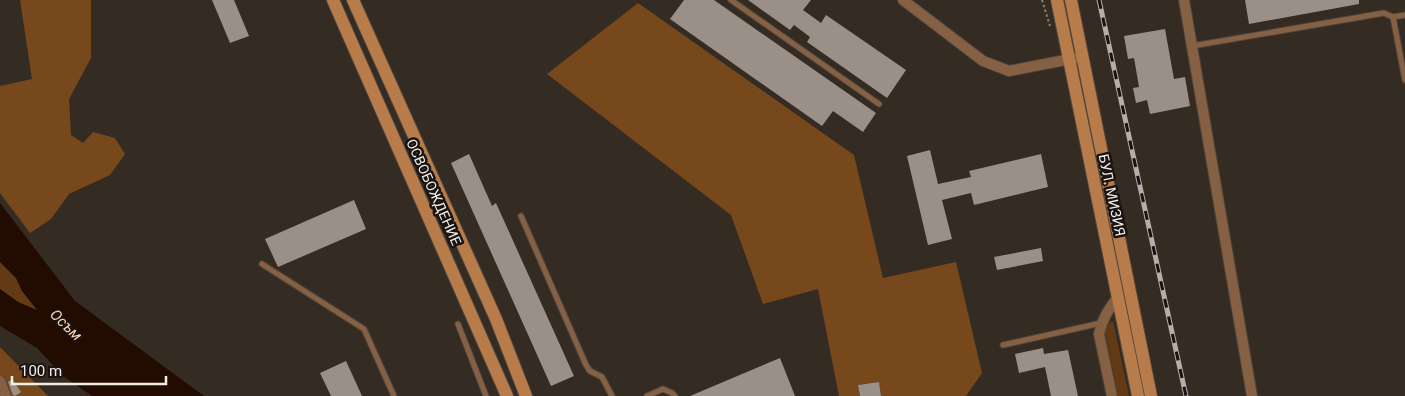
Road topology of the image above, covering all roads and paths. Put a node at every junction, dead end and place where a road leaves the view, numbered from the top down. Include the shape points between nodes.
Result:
1 (332, 0) edge
2 (353, 0) edge
3 (731, 0) edge
4 (904, 0) edge
5 (1057, 0) edge
6 (1070, 0) edge
7 (1184, 0) edge
8 (1405, 15) edge
9 (1394, 17) junction
10 (1191, 46) junction
11 (1082, 57) junction
12 (1069, 59) junction
13 (1405, 80) edge
14 (879, 104) dead end
15 (521, 216) dead end
16 (262, 264) dead end
17 (1118, 298) junction
18 (1101, 323) junction
19 (458, 324) dead end
20 (1003, 345) dead end
21 (0, 381) edge
22 (6, 396) edge
23 (394, 396) edge
24 (486, 396) edge
25 (507, 396) edge
26 (526, 396) edge
27 (612, 396) edge
28 (647, 396) edge
29 (675, 396) edge
30 (1112, 396) edge
31 (1138, 396) edge
32 (1151, 396) edge
33 (1252, 396) edge

1 - 25 street, ОСВОБОЖДЕНИЕ
2 - 26 street, ОСВОБОЖДЕНИЕ via 496,318
3 - 14 lane
4 - 12 street via 983,62 1009,71
5 - 12 street, БУЛ. МИЗИЯ
6 - 11 street, БУЛ. МИЗИЯ
7 - 10 street
8 - 9 lane
9 - 10 lane via 1384,13
9 - 13 lane
10 - 33 street
11 - 12 street
11 - 32 street, БУЛ. МИЗИЯ
12 - 17 street, БУЛ. МИЗИЯ
15 - 27 lane via 586,365 602,377
16 - 23 lane via 364,329
17 - 18 street
17 - 31 street, БУЛ. МИЗИЯ
18 - 20 lane
18 - 30 street via 1099,334
19 - 24 lane
21 - 22 street
28 - 29 lane via 663,389

